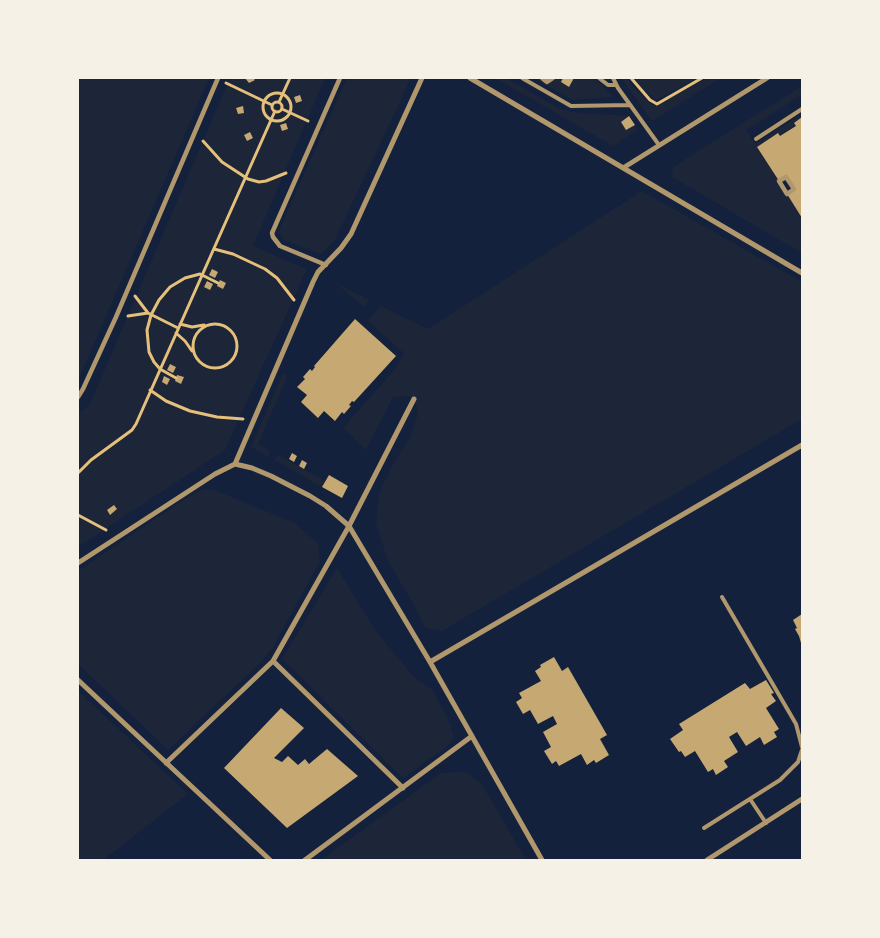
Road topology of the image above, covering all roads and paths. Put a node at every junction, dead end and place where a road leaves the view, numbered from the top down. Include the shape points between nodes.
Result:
1 (218, 78) edge
2 (290, 78) edge
3 (340, 78) edge
4 (422, 78) edge
5 (470, 78) edge
6 (522, 78) edge
7 (542, 78) edge
8 (552, 78) edge
9 (599, 78) edge
10 (613, 78) edge
11 (631, 78) edge
12 (702, 78) edge
13 (767, 78) edge
14 (226, 83) dead end
15 (616, 85) junction
16 (283, 94) junction
17 (264, 101) junction
18 (279, 102) junction
19 (272, 105) junction
20 (630, 105) junction
21 (282, 109) junction
22 (802, 109) edge
23 (275, 111) junction
24 (290, 113) junction
25 (272, 119) junction
26 (308, 121) dead end
27 (756, 139) dead end
28 (203, 141) dead end
29 (659, 145) junction
30 (623, 168) junction
31 (286, 173) dead end
32 (245, 178) junction
33 (214, 249) junction
34 (326, 265) junction
35 (802, 273) edge
36 (202, 275) junction
37 (218, 283) dead end
38 (134, 296) dead end
39 (295, 301) dead end
40 (150, 314) junction
41 (125, 317) dead end
42 (180, 324) junction
43 (210, 324) junction
44 (178, 328) junction
45 (176, 333) junction
46 (193, 353) junction
47 (160, 369) junction
48 (176, 378) dead end
49 (150, 390) junction
50 (78, 397) edge
51 (414, 399) dead end
52 (242, 419) dead end
53 (802, 445) edge
54 (235, 464) junction
55 (78, 472) edge
56 (78, 515) edge
57 (349, 526) junction
58 (106, 530) dead end
59 (78, 563) edge
60 (722, 597) dead end
61 (273, 661) junction
62 (430, 662) junction
63 (78, 680) edge
64 (472, 736) junction
65 (802, 749) edge
66 (166, 763) junction
67 (403, 788) junction
68 (750, 799) junction
69 (802, 799) edge
70 (766, 823) junction
71 (704, 828) dead end
72 (270, 860) edge
73 (305, 860) edge
74 (542, 860) edge
75 (707, 860) edge

1 - 50 street via 116,317
2 - 16 path
3 - 34 street via 272,233 280,246
4 - 34 street via 351,234
5 - 30 street
6 - 20 lane via 571,106
7 - 8 street via 547,82
9 - 15 lane via 608,85
10 - 15 lane
11 - 12 path via 657,104
13 - 29 street
14 - 17 path
15 - 20 lane
16 - 17 path via 271,94
16 - 18 path
16 - 24 path via 290,101
17 - 19 path
17 - 25 path via 264,112
18 - 19 path
18 - 21 path
19 - 23 path
20 - 29 lane
21 - 23 path
21 - 24 path
22 - 27 lane
23 - 25 path
24 - 25 path via 282,120
24 - 26 path
25 - 32 path
28 - 32 path via 222,162
29 - 30 street
30 - 35 street
31 - 32 path via 266,181
32 - 33 path
33 - 36 path
33 - 39 path via 265,269 277,278
34 - 54 street via 313,282
36 - 37 path
36 - 40 path via 176,282
36 - 42 path
38 - 40 path
40 - 41 path
40 - 44 path
40 - 47 path via 147,342 149,352
42 - 43 path via 192,327
42 - 44 path
43 - 46 path via 194,337
43 - 46 path via 223,325 234,334 237,350 234,357 230,363 215,369 201,364
44 - 45 path
45 - 46 path
45 - 47 path
47 - 48 path
47 - 49 path
49 - 52 path via 190,411
49 - 55 path via 132,430
51 - 57 street
53 - 62 street
54 - 57 street via 252,468 310,496
54 - 59 street
56 - 58 path
57 - 61 street
57 - 62 street
60 - 65 lane via 796,724
61 - 66 street
61 - 67 street
62 - 64 street
63 - 66 street
64 - 67 street
64 - 74 street
65 - 68 lane via 798,762 780,780
66 - 72 street
67 - 73 street
68 - 70 lane
68 - 71 lane
69 - 70 street
70 - 75 street

